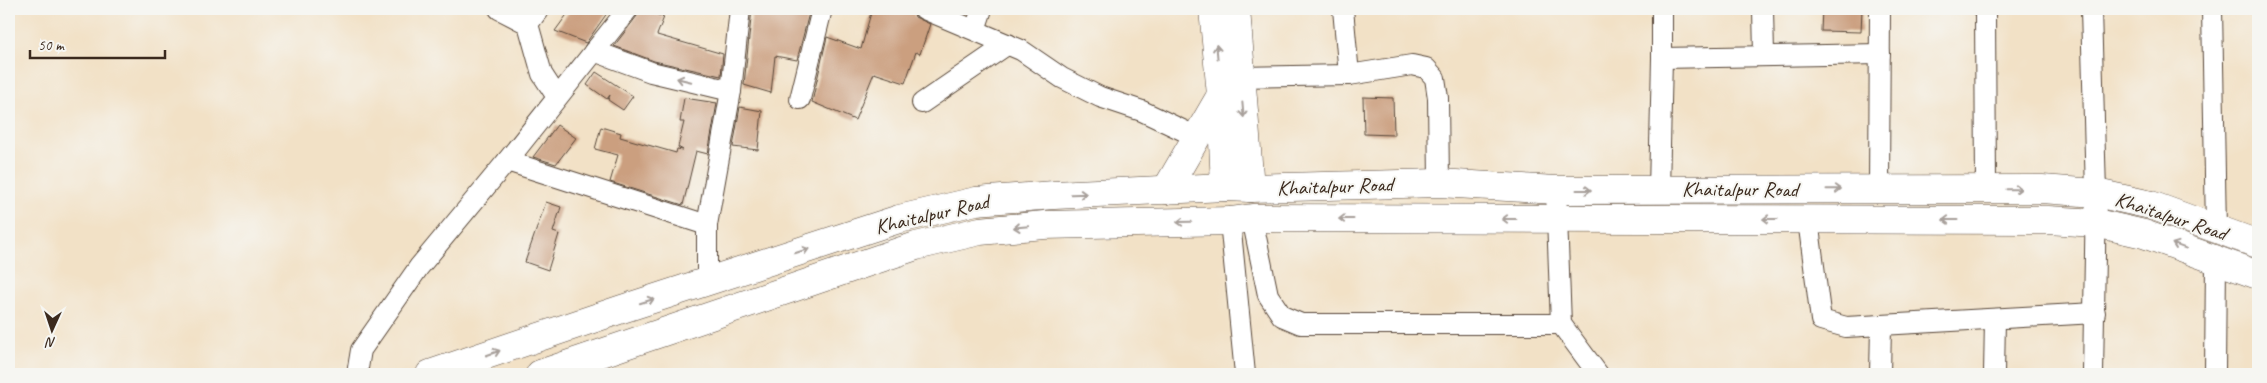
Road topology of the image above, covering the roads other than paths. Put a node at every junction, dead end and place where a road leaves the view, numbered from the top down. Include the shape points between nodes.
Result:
1 (499, 9) edge
2 (628, 9) edge
3 (740, 9) edge
4 (822, 9) edge
5 (924, 9) edge
6 (982, 9) edge
7 (1213, 9) edge
8 (1236, 9) edge
9 (1343, 9) edge
10 (1662, 9) edge
11 (1763, 9) edge
12 (1880, 9) edge
13 (1985, 9) edge
14 (2091, 9) edge
15 (2212, 9) edge
16 (533, 16) edge
17 (975, 30) junction
18 (1008, 44) junction
19 (594, 51) junction
20 (1880, 54) junction
21 (1764, 55) junction
22 (1662, 58) junction
23 (1349, 75) junction
24 (1240, 77) junction
25 (731, 91) junction
26 (1221, 95) junction
27 (557, 97) junction
28 (800, 99) dead end
29 (922, 103) dead end
30 (1197, 137) junction
31 (507, 161) junction
32 (1438, 183) junction
33 (1238, 188) junction
34 (1879, 188) junction
35 (1166, 190) junction
36 (1556, 190) junction
37 (1659, 190) junction
38 (1986, 190) junction
39 (2096, 193) junction
40 (1557, 219) junction
41 (1241, 220) junction
42 (1808, 220) junction
43 (2096, 223) junction
44 (707, 225) junction
45 (2216, 230) junction
46 (2258, 244) edge
47 (2216, 259) junction
48 (2258, 275) edge
49 (707, 282) junction
50 (2095, 313) junction
51 (1995, 319) junction
52 (1561, 324) junction
53 (1881, 326) junction
54 (357, 374) edge
55 (430, 374) edge
56 (540, 374) edge
57 (1245, 374) edge
58 (1598, 374) edge
59 (1880, 374) edge
60 (1994, 374) edge
61 (2093, 374) edge
62 (2215, 374) edge

1 - 16 street
2 - 19 street
3 - 25 street
4 - 28 street
5 - 17 street
6 - 17 street
26 -> 7 street
8 - 24 street
9 - 23 street
10 - 22 street
11 - 21 street
12 - 20 street
13 - 38 street
14 - 39 street
15 - 45 street
16 - 27 street via 542,74
17 - 18 street
18 - 29 street
18 - 30 street via 1062,78 1100,97 1142,111
25 -> 19 street via 651,72
19 - 27 street
20 - 21 street
20 - 34 street
21 - 22 street
22 - 37 street
23 - 24 street
23 - 32 street via 1412,65 1426,68 1436,78
24 -> 33 street
25 - 44 street
26 - 30 street
26 - 33 street
27 - 31 street
30 - 35 street
31 - 44 street
31 - 54 street via 419,267 362,350
32 - 33 street, Khaitalpur Road
32 - 36 street, Khaitalpur Road
33 - 35 street, Khaitalpur Road
37 -> 34 street, Khaitalpur Road
34 - 38 street, Khaitalpur Road
49 -> 35 street, Khaitalpur Road via 899,219 976,201
36 -> 37 street, Khaitalpur Road
36 - 40 street
38 -> 39 street, Khaitalpur Road via 2042,189
39 - 43 street
39 - 45 street, Khaitalpur Road via 2150,206
40 -> 41 street, Khaitalpur Road
42 -> 40 street, Khaitalpur Road
40 - 52 street
41 - 52 street via 1268,295 1282,316 1301,324
41 -> 56 street, Khaitalpur Road via 1044,225 980,230 916,246
41 - 57 street
43 -> 42 street, Khaitalpur Road
42 - 53 street via 1821,320 1846,327
47 -> 43 street, Khaitalpur Road via 2144,234
43 - 50 street
44 - 49 street
45 - 46 street, Khaitalpur Road
47 - 48 street, Khaitalpur Road
47 - 62 street
55 -> 49 street, Khaitalpur Road
50 - 51 street
50 - 61 street
51 - 53 street
51 - 60 street
52 - 58 street
53 - 59 street

